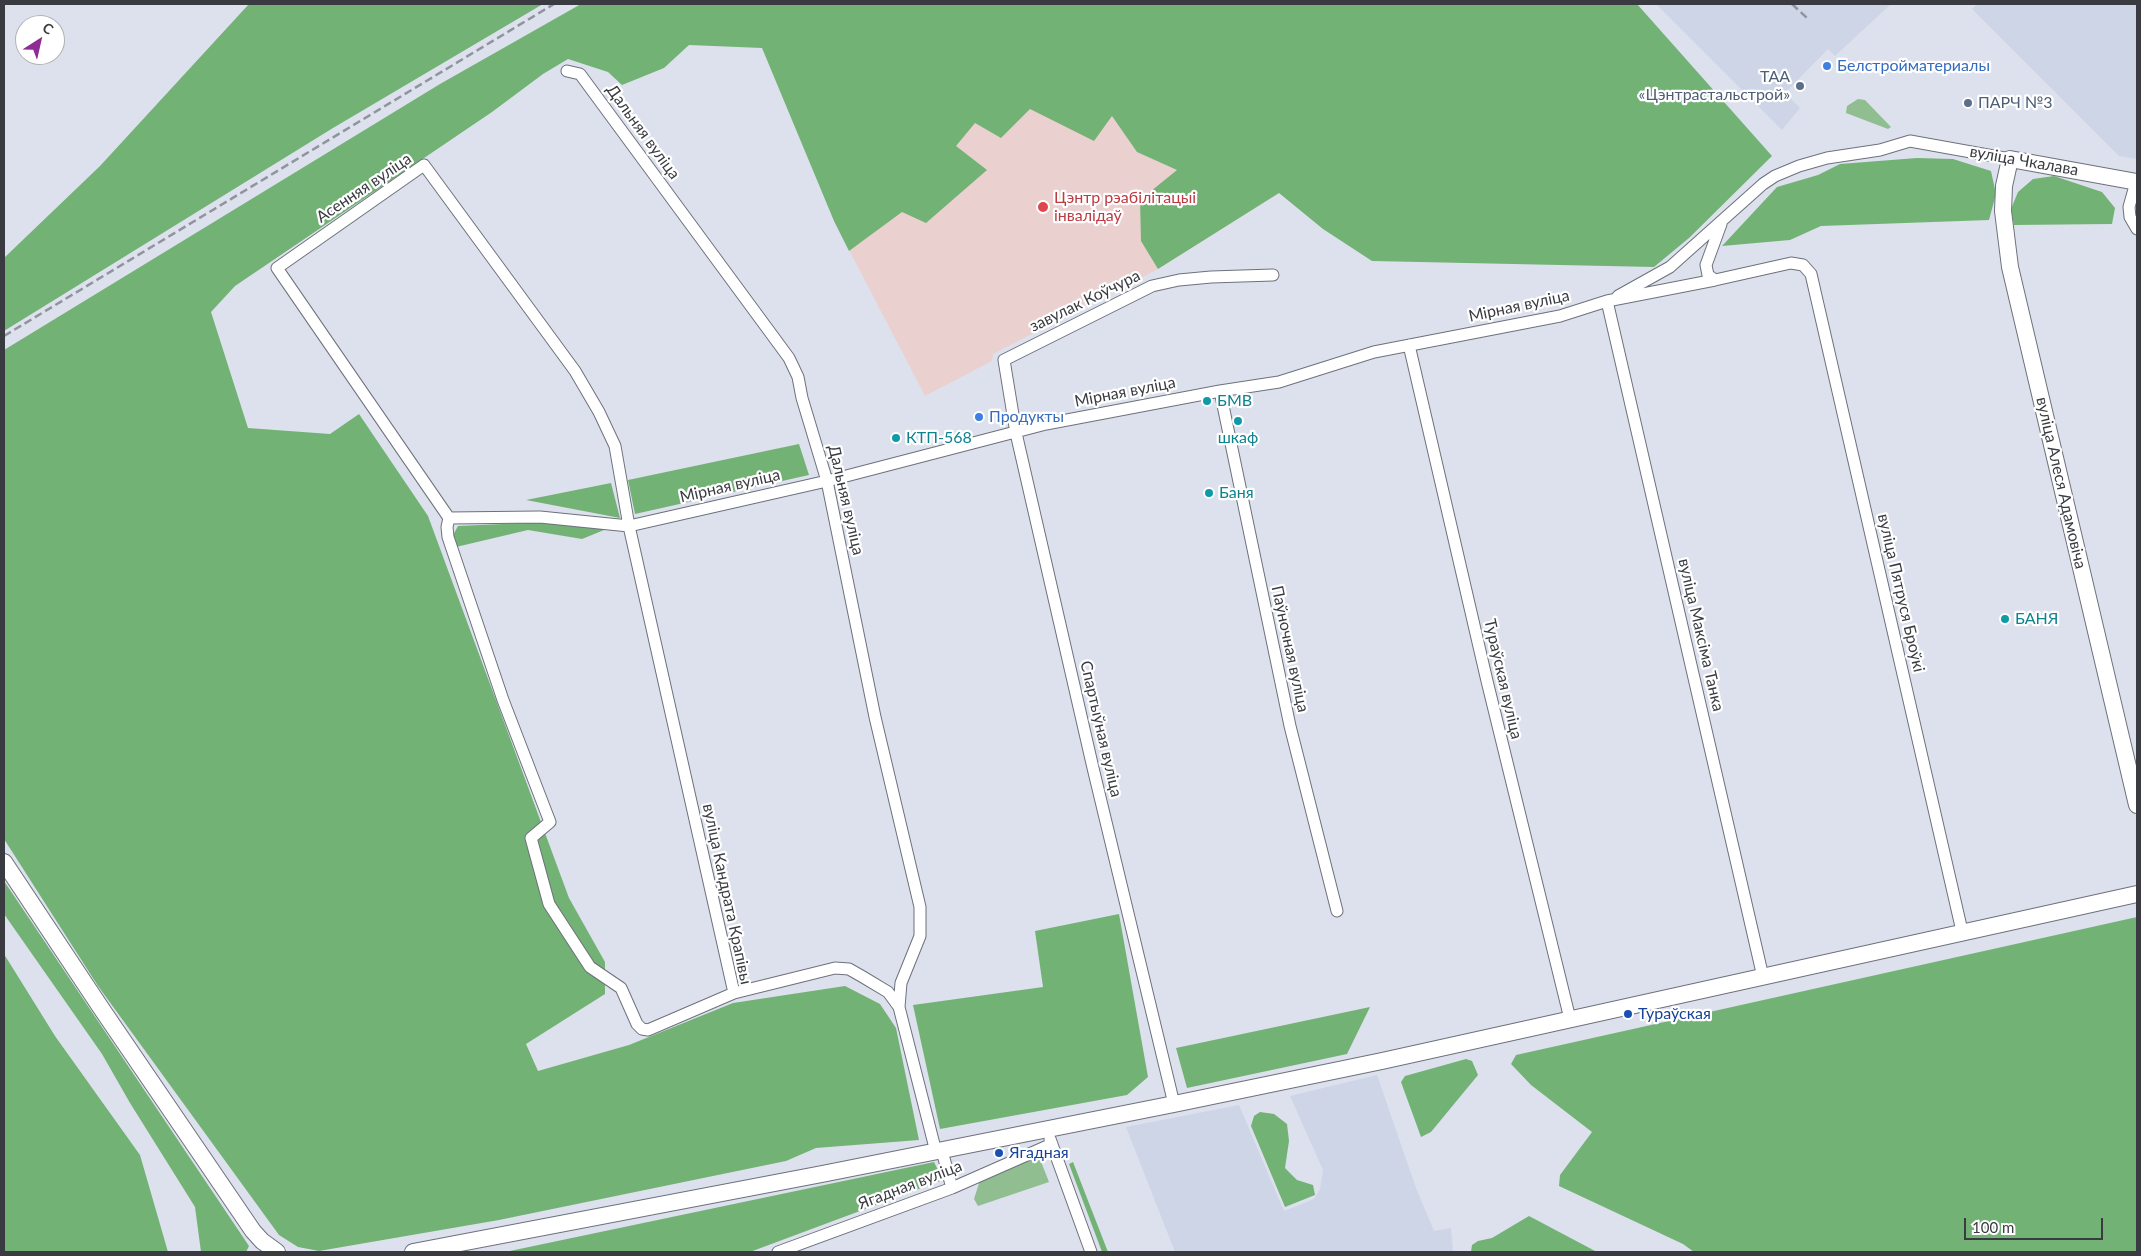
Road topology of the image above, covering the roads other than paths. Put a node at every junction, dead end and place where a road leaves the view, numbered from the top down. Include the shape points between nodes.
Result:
1 (567, 71) dead end
2 (2010, 159) junction
3 (2137, 182) edge
4 (1723, 218) junction
5 (2137, 229) edge
6 (1803, 265) joint
7 (1273, 275) dead end
8 (1715, 280) junction
9 (1607, 301) junction
10 (1409, 346) junction
11 (1004, 360) joint
12 (1220, 391) junction
13 (1016, 433) junction
14 (827, 481) junction
15 (449, 518) junction
16 (629, 526) junction
17 (2137, 805) edge
18 (4, 862) edge
19 (2137, 894) edge
20 (1337, 911) dead end
21 (1962, 931) junction
22 (1763, 977) junction
23 (734, 993) junction
24 (899, 1007) junction
25 (1570, 1019) junction
26 (1174, 1104) junction
27 (1049, 1137) junction
28 (939, 1151) junction
29 (952, 1188) junction
30 (253, 1231) junction
31 (262, 1252) edge
32 (277, 1252) edge
33 (413, 1252) edge
34 (778, 1252) edge
35 (1091, 1252) edge

1 - 14 street, Дальняя вуліца via 580,74 789,358 798,377
2 - 3 main road, вуліца Чкалава
2 - 4 street, вуліца Чкалава via 1910,141 1880,150 1827,158 1775,176
2 - 17 main road, вуліца Алеся Адамовіча via 2003,212 2010,268
3 - 5 street via 2129,206 2130,217
4 - 8 street via 1706,265 1708,275
4 - 9 street via 1670,267
6 - 8 street, Мірная вуліца via 1791,262
6 - 21 street, вуліца Пятруся Броўкі via 1811,274
7 - 11 street, завулак Коўчура via 1211,277 1152,286
8 - 9 street, Мірная вуліца
9 - 10 street, Мірная вуліца via 1560,316
9 - 22 street, вуліца Максіма Танка
10 - 12 street, Мірная вуліца via 1357,356 1279,382
10 - 25 street, Тураўская вуліца
11 - 13 street, Спартыўная вуліца
12 - 13 street, Мірная вуліца via 1046,424
12 - 20 street, Паўночная вуліца via 1290,726
13 - 14 street, Мірная вуліца
13 - 26 street, Спартыўная вуліца
14 - 16 street, Мірная вуліца
14 - 24 street, Дальняя вуліца via 875,717 920,907 920,936 901,983
15 - 16 street, Мірная вуліца via 540,517
15 - 16 street, Асенняя вуліца via 276,268 424,165 575,371 599,412 615,446
15 - 23 street, вуліца Кандрата Крапівы via 446,527 451,546 503,700 550,822 530,838 548,904 590,967 621,988 642,1029 648,1030
16 - 23 street, вуліца Кандрата Крапівы
18 - 30 main road
19 - 21 main road
21 - 22 main road
22 - 25 main road
23 - 24 street via 835,968 849,969 888,992
24 - 28 street
25 - 26 main road
26 - 27 main road
27 - 28 main road
27 - 29 street, Ягадная вуліца
27 - 35 street
28 - 29 street
28 - 33 main road
29 - 34 street, Ягадная вуліца
30 - 31 main road
30 - 32 main road

